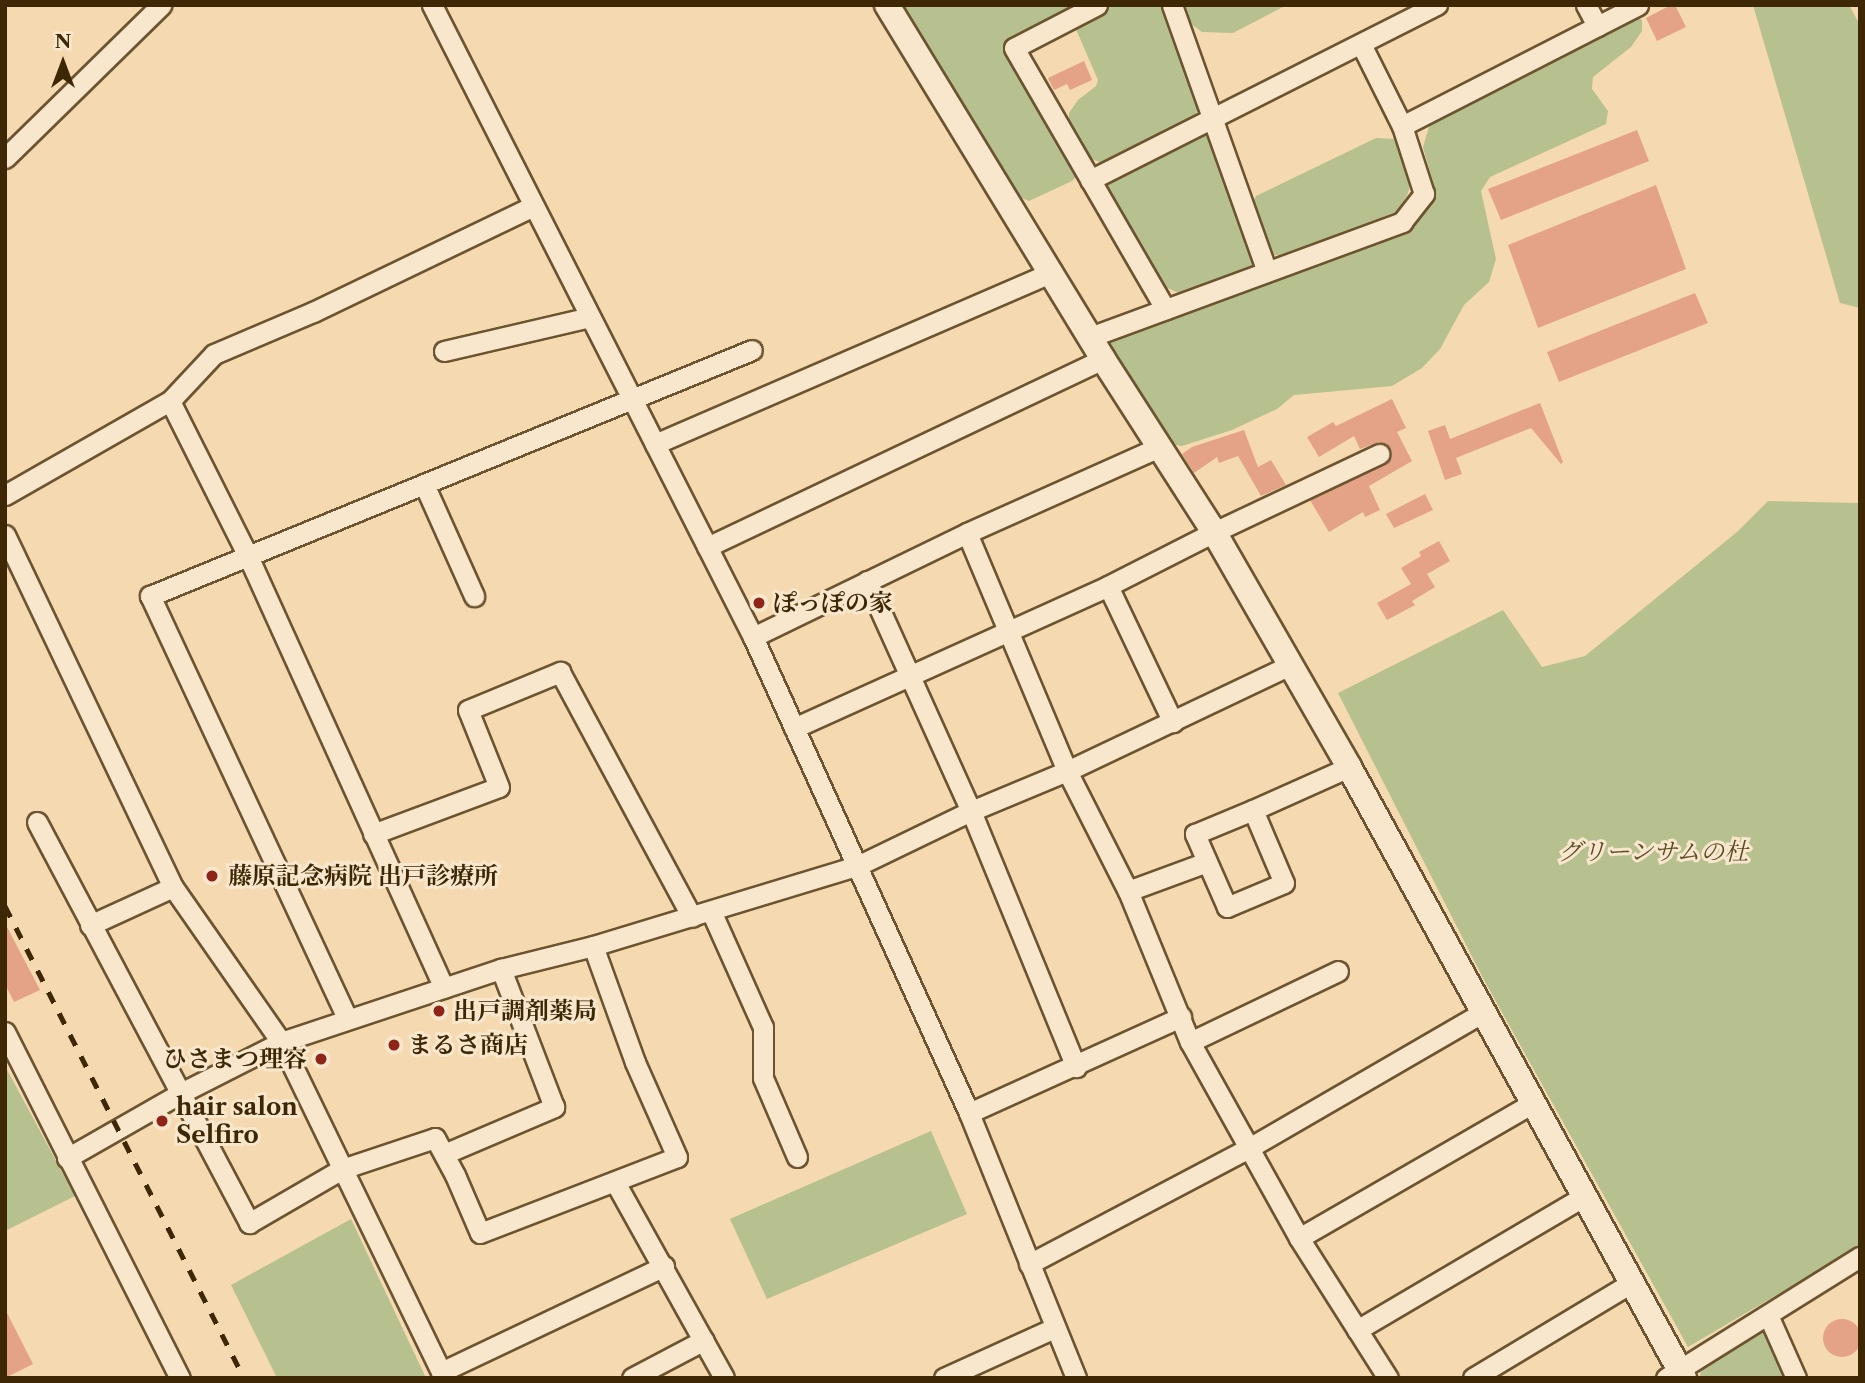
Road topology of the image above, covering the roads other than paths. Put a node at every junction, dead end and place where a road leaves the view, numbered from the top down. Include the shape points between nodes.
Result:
1 (161, 5) edge
2 (432, 5) edge
3 (887, 5) edge
4 (1097, 5) edge
5 (1172, 5) edge
6 (1437, 5) edge
7 (1586, 5) edge
8 (1638, 5) edge
9 (1597, 26) junction
10 (1361, 44) junction
11 (1213, 118) junction
12 (1402, 126) junction
13 (5, 158) edge
14 (1090, 180) junction
15 (533, 206) junction
16 (1052, 272) junction
17 (1267, 272) junction
18 (1166, 309) junction
19 (590, 317) junction
20 (1090, 337) junction
21 (752, 350) dead end
22 (444, 351) dead end
23 (1103, 359) junction
24 (635, 398) junction
25 (170, 401) junction
26 (655, 444) junction
27 (1159, 447) junction
28 (1379, 454) dead end
29 (424, 484) junction
30 (5, 495) edge
31 (1214, 532) junction
32 (967, 533) junction
33 (5, 535) edge
34 (707, 547) junction
35 (248, 556) junction
36 (867, 581) junction
37 (1108, 586) junction
38 (474, 596) dead end
39 (1009, 630) junction
40 (753, 637) junction
41 (1290, 665) junction
42 (908, 675) junction
43 (1173, 722) junction
44 (794, 728) junction
45 (1349, 768) junction
46 (1067, 771) junction
47 (1253, 810) junction
48 (971, 811) junction
49 (37, 822) dead end
50 (373, 834) junction
51 (1207, 862) junction
52 (857, 866) junction
53 (173, 887) junction
54 (1128, 891) junction
55 (702, 914) junction
56 (90, 925) junction
57 (593, 946) junction
58 (501, 969) junction
59 (1338, 971) dead end
60 (444, 988) junction
61 (1484, 1012) junction
62 (1181, 1017) junction
63 (347, 1018) junction
64 (5, 1032) edge
65 (281, 1042) junction
66 (1190, 1042) junction
67 (1076, 1067) junction
68 (178, 1094) junction
69 (1535, 1102) junction
70 (969, 1113) junction
71 (1249, 1148) junction
72 (444, 1154) junction
73 (797, 1157) dead end
74 (67, 1158) junction
75 (342, 1169) junction
76 (615, 1182) junction
77 (1586, 1195) junction
78 (1299, 1238) junction
79 (1860, 1256) edge
80 (1029, 1264) junction
81 (664, 1266) junction
82 (1633, 1283) junction
83 (1768, 1315) junction
84 (1054, 1328) junction
85 (1357, 1330) junction
86 (705, 1340) junction
87 (442, 1375) edge
88 (1677, 1375) edge
89 (955, 1376) edge
90 (180, 1378) edge
91 (632, 1378) edge
92 (724, 1378) edge
93 (1076, 1378) edge
94 (1388, 1378) edge
95 (1473, 1378) edge
96 (1796, 1378) edge

1 - 13 street
2 - 15 street
3 - 16 street
4 - 14 street via 1014,48
5 - 11 street
6 - 10 street
7 - 9 street
8 - 9 street
9 - 12 street
10 - 11 street
10 - 12 street
11 - 14 street
11 - 17 street
12 - 17 street via 1424,194 1402,222
14 - 18 street
15 - 19 street
15 - 25 street via 313,312 214,354
16 - 20 street
16 - 26 street
17 - 18 street
18 - 20 street
19 - 22 street
19 - 24 street
20 - 23 street
21 - 24 street
23 - 27 street
23 - 34 street
24 - 26 street
24 - 29 street
25 - 30 street
25 - 35 street
26 - 34 street
27 - 31 street
27 - 32 street
28 - 31 street
29 - 35 street
29 - 38 street
31 - 37 street
31 - 41 street
32 - 36 street
32 - 39 street
33 - 53 street
34 - 40 street
35 - 50 street
35 - 63 street via 150,596
36 - 40 street
36 - 42 street
37 - 39 street
37 - 43 street
39 - 42 street
39 - 46 street
40 - 44 street
41 - 43 street
41 - 45 street
42 - 44 street
42 - 48 street
43 - 46 street
44 - 52 street
45 - 47 street
45 - 61 street
46 - 48 street
46 - 54 street
47 - 51 street via 1195,834
47 - 51 street via 1284,883 1227,907
48 - 52 street
48 - 67 street
49 - 56 street
50 - 55 street via 499,786 468,710 560,672
50 - 60 street
51 - 54 street
52 - 55 street
52 - 70 street
53 - 56 street
53 - 65 street
54 - 62 street
55 - 57 street
55 - 73 street via 764,1027 764,1078
56 - 68 street
57 - 58 street
57 - 76 street via 635,1062 677,1157
58 - 60 street
58 - 72 street via 554,1107
59 - 66 street
60 - 63 street
61 - 69 street
61 - 71 street
62 - 66 street
62 - 67 street
63 - 65 street
64 - 74 street
65 - 68 street
65 - 75 street
66 - 71 street
67 - 70 street
68 - 74 street
68 - 75 street via 249,1223
69 - 77 street
69 - 78 street
70 - 80 street
71 - 78 street
71 - 80 street
72 - 75 street via 435,1138
72 - 76 street via 480,1233
74 - 90 street
75 - 87 street
76 - 81 street
77 - 82 street
77 - 85 street
78 - 85 street
79 - 83 street
80 - 84 street
81 - 86 street
81 - 87 street
82 - 88 street
82 - 95 street
83 - 88 street
83 - 96 street
84 - 89 street
84 - 93 street
85 - 94 street
86 - 91 street
86 - 92 street

